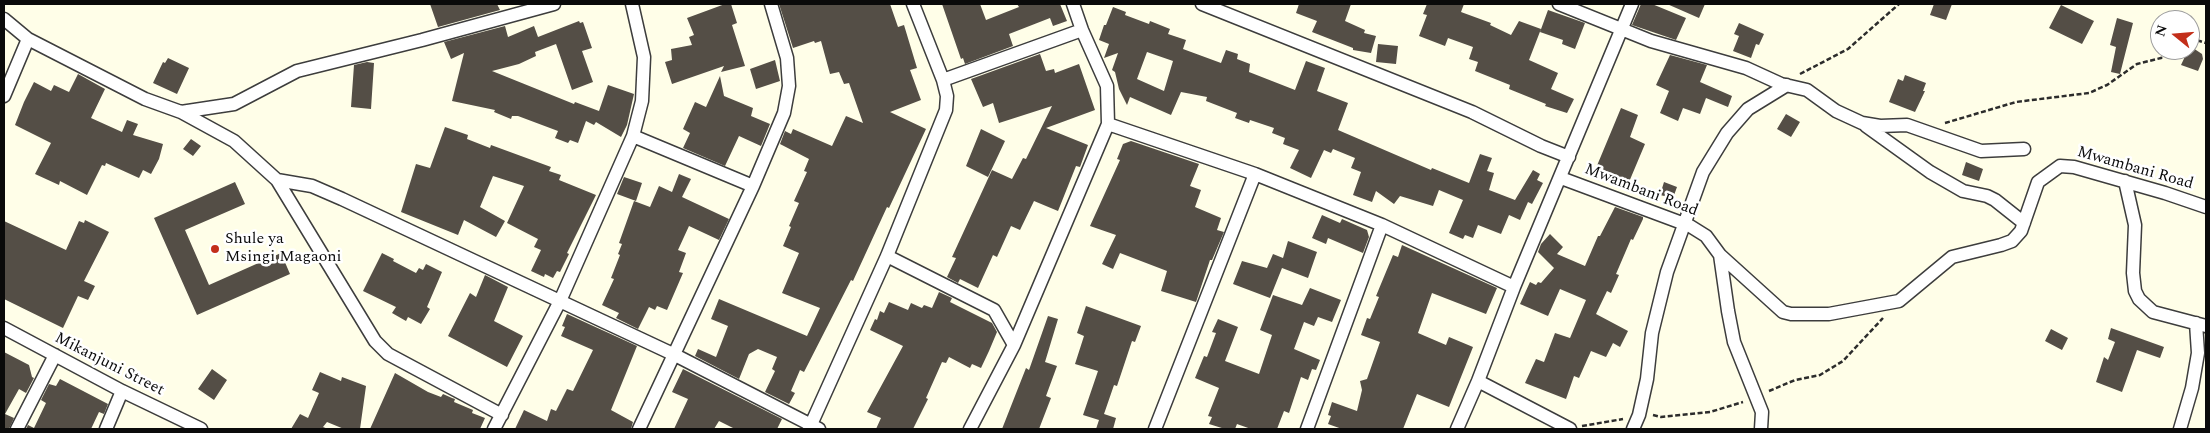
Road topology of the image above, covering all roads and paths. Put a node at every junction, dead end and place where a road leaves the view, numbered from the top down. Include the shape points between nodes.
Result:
1 (554, 4) edge
2 (632, 4) edge
3 (771, 4) edge
4 (914, 4) edge
5 (1073, 4) edge
6 (1202, 4) edge
7 (1559, 4) edge
8 (1632, 4) edge
9 (1899, 4) edge
10 (4, 19) edge
11 (1082, 30) junction
12 (1622, 31) junction
13 (28, 39) junction
14 (2153, 60) edge
15 (943, 80) junction
16 (1784, 84) junction
17 (4, 96) edge
18 (182, 112) junction
19 (1862, 123) junction
20 (1942, 123) dead end
21 (1108, 124) junction
22 (633, 136) junction
23 (2024, 149) dead end
24 (1569, 157) junction
25 (1256, 174) junction
26 (1561, 178) junction
27 (277, 180) junction
28 (2125, 181) junction
29 (753, 186) junction
30 (2206, 207) edge
31 (2024, 223) junction
32 (1382, 225) junction
33 (1686, 225) junction
34 (1720, 255) junction
35 (887, 256) junction
36 (1514, 286) junction
37 (560, 301) junction
38 (1899, 301) junction
39 (2201, 325) edge
40 (4, 328) edge
41 (1014, 345) junction
42 (675, 354) junction
43 (55, 356) junction
44 (1478, 381) junction
45 (122, 392) junction
46 (1756, 397) junction
47 (502, 415) junction
48 (1639, 415) junction
49 (1661, 416) dead end
50 (813, 428) edge
51 (17, 429) edge
52 (106, 429) edge
53 (201, 429) edge
54 (494, 429) edge
55 (640, 429) edge
56 (970, 429) edge
57 (1155, 429) edge
58 (1307, 429) edge
59 (1456, 429) edge
60 (1569, 429) edge
61 (1633, 429) edge
62 (1762, 429) edge
63 (2180, 429) edge

1 - 18 street via 297,70 234,104
2 - 22 street via 644,57 642,101
3 - 29 street via 786,58 789,86 784,113
4 - 15 street
5 - 11 street
6 - 24 street via 1472,112
7 - 12 street
8 - 12 street
9 - 16 path via 1848,49
10 - 13 street
11 - 15 street
11 - 21 street via 1107,86
12 - 16 street via 1746,68
12 - 24 street
13 - 17 street
13 - 18 street via 145,99
14 - 20 path via 2136,64 2107,85 2089,93 2016,102
15 - 35 street via 946,110
16 - 19 street via 1807,90 1836,111
16 - 33 street via 1748,109 1727,133 1702,172
18 - 27 street via 234,141
19 - 23 street via 1907,125 1981,151
19 - 31 street via 1930,172 1963,191 1995,200
21 - 25 street
21 - 41 street
22 - 29 street
22 - 37 street
24 - 26 street
25 - 32 street
25 - 57 street
26 - 33 street, Mwambani Road
26 - 36 street
27 - 37 street via 312,186
27 - 47 street via 375,341 406,365
28 - 30 street, Mwambani Road
28 - 31 street, Mwambani Road via 2060,166 2038,182
28 - 39 street via 2135,225 2133,273 2139,299 2153,312
29 - 42 street
31 - 38 street, Mwambani Road via 2012,241 1952,257
32 - 36 street
32 - 58 street
33 - 34 street, Mwambani Road via 1706,236
33 - 48 street via 1667,272 1652,333
34 - 38 street, Mwambani Road via 1783,312 1829,314
34 - 46 street via 1734,342
35 - 41 street via 994,310
35 - 50 street
36 - 44 street
37 - 42 street
37 - 47 street
38 - 46 path via 1843,361 1820,375 1795,380
39 - 63 street via 2192,388
40 - 43 street, Mikanjuni Street
41 - 56 street
42 - 50 street
42 - 55 street
43 - 45 street, Mikanjuni Street
43 - 51 street
44 - 59 street
44 - 60 street
45 - 52 street
45 - 53 street, Mikanjuni Street
46 - 49 path via 1710,412
46 - 62 street via 1762,412
47 - 54 street
48 - 60 path
48 - 61 street

